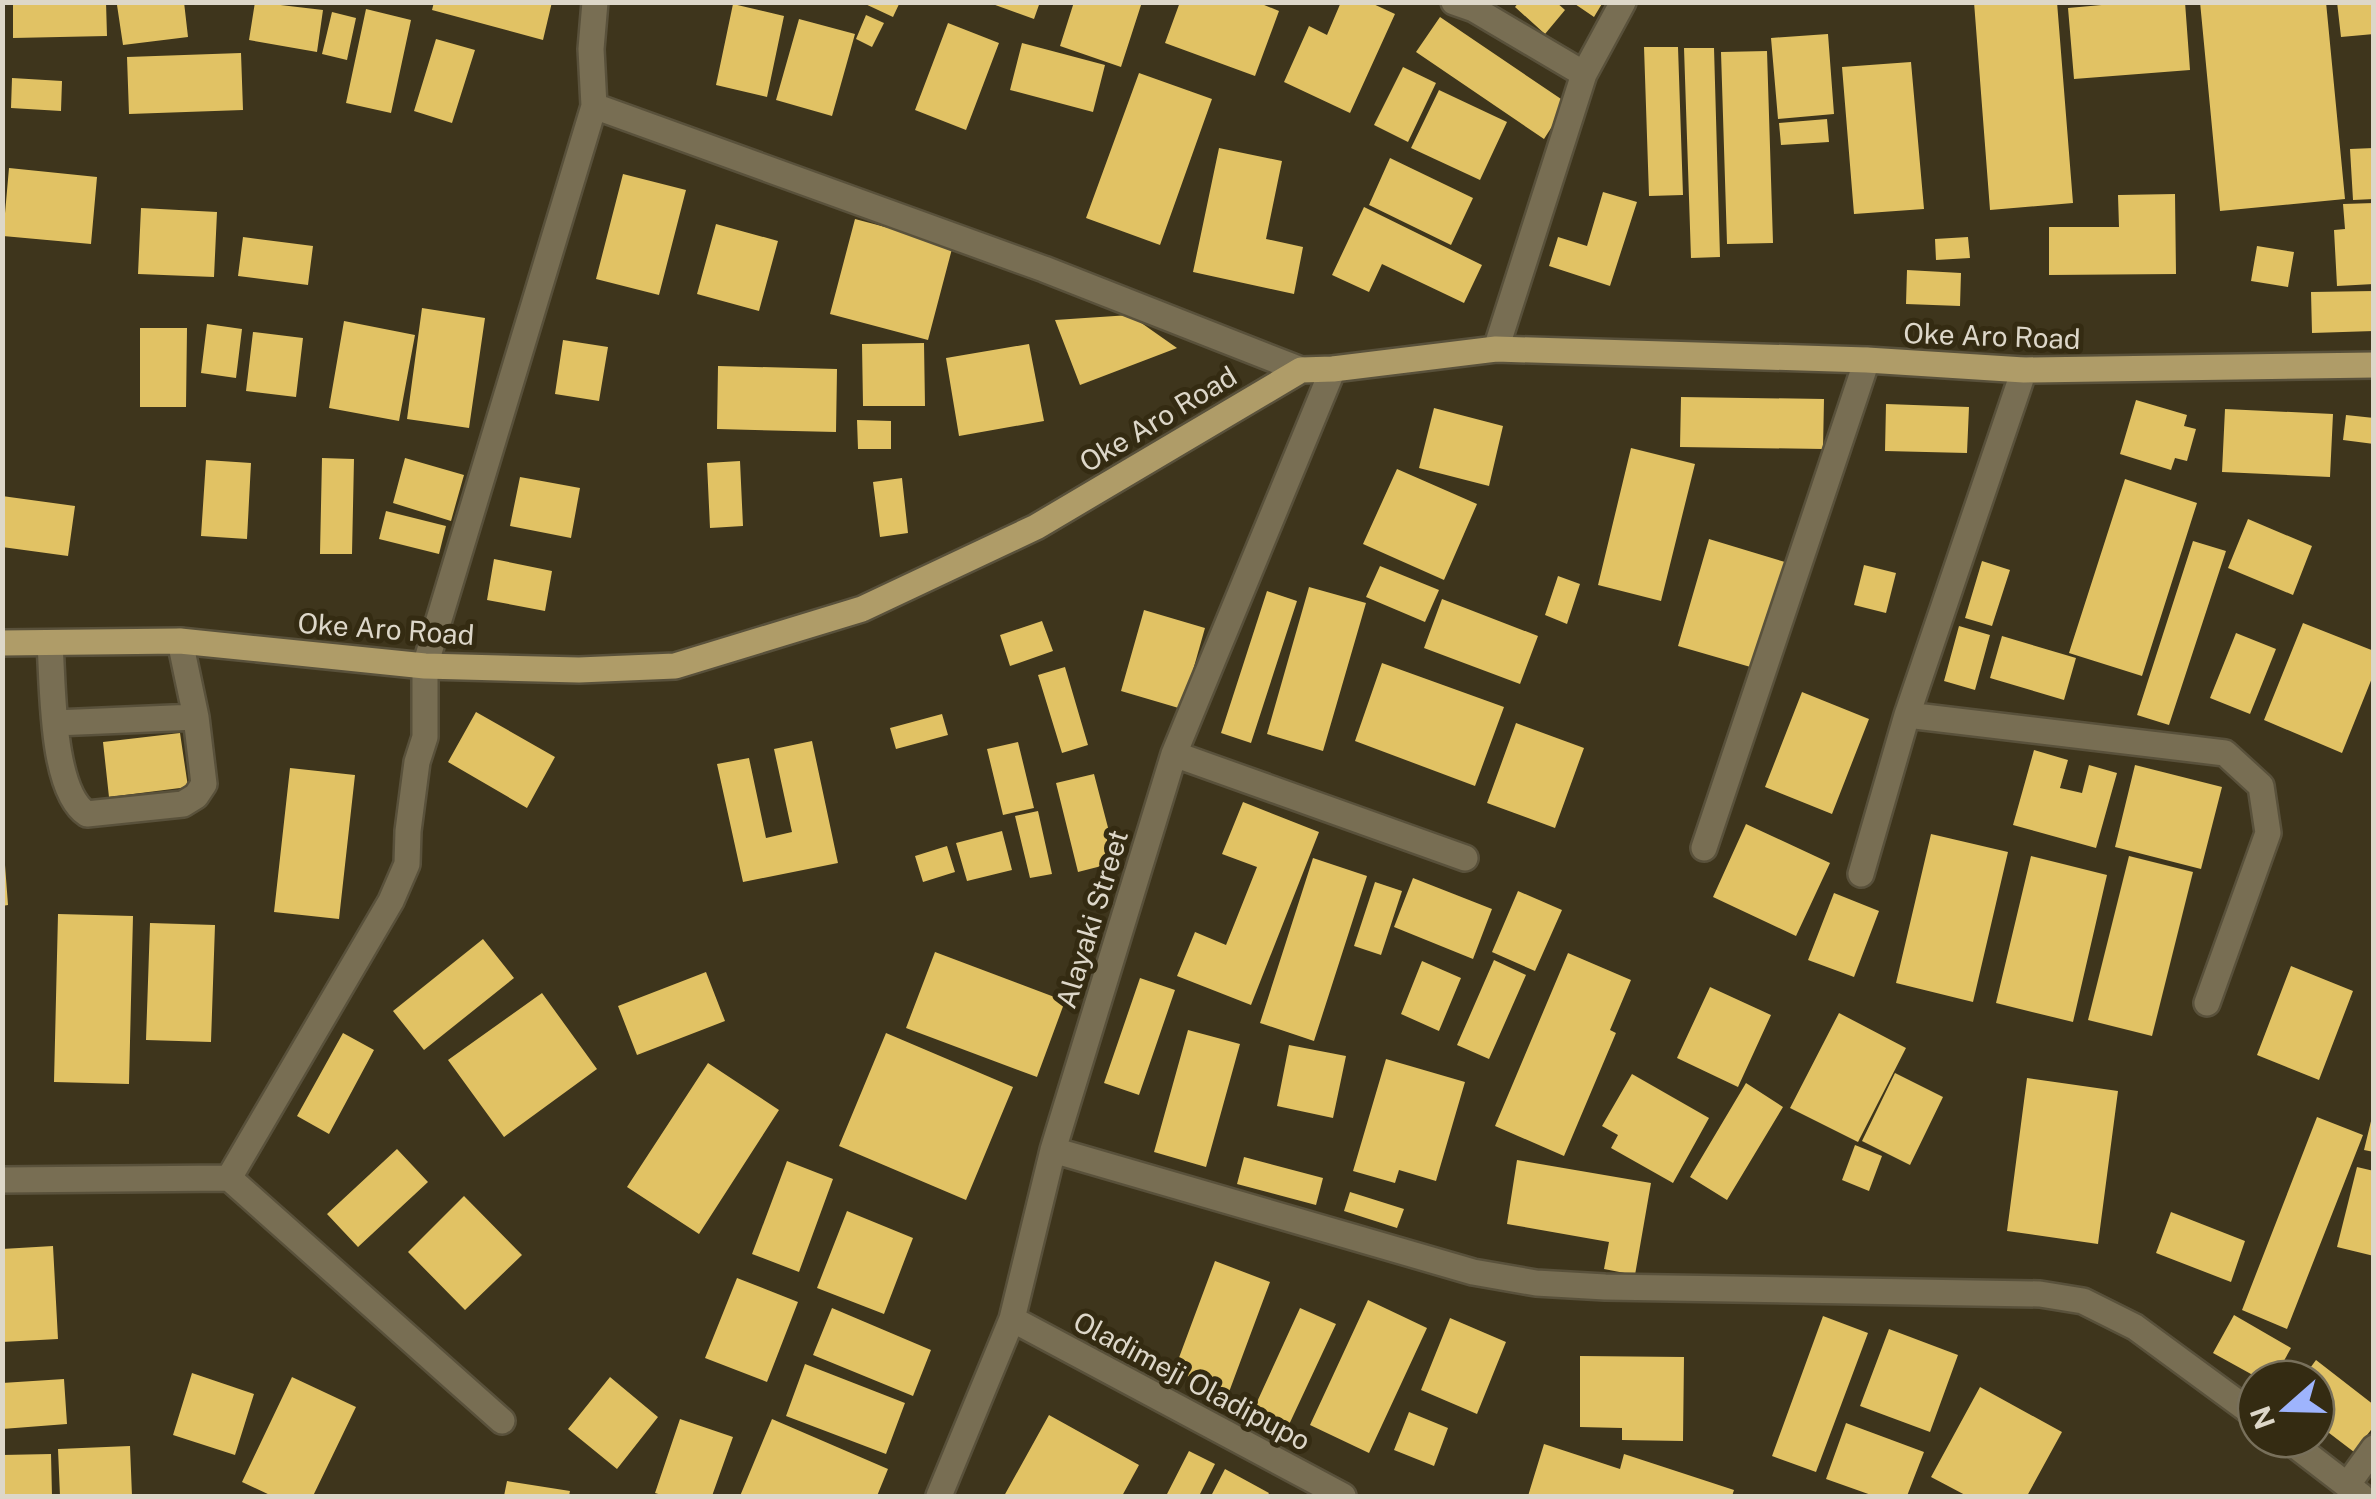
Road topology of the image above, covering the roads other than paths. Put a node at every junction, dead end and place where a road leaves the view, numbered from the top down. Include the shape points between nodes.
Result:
1 (595, 2) edge
2 (1623, 2) edge
3 (1467, 5) edge
4 (1584, 74) junction
5 (594, 106) junction
6 (1496, 349) junction
7 (1866, 360) junction
8 (2374, 364) edge
9 (1333, 369) junction
10 (1300, 370) junction
11 (2024, 370) junction
12 (180, 641) junction
13 (2, 643) edge
14 (50, 644) junction
15 (425, 666) junction
16 (1908, 715) junction
17 (196, 717) junction
18 (56, 723) junction
19 (1174, 754) junction
20 (1704, 848) dead end
21 (1465, 858) dead end
22 (1861, 874) dead end
23 (2207, 1003) dead end
24 (1052, 1150) junction
25 (229, 1178) junction
26 (2, 1180) edge
27 (1012, 1319) junction
28 (2236, 1401) edge
29 (502, 1421) dead end
30 (2374, 1448) edge
31 (2313, 1459) edge
32 (2354, 1490) edge
33 (939, 1496) edge
34 (1343, 1496) edge

1 - 5 street
2 - 4 street
3 - 4 street
4 - 6 street
5 - 10 street
5 - 15 street
6 - 7 main road, Oke Aro Road
6 - 9 main road, Oke Aro Road
7 - 11 main road, Oke Aro Road
7 - 20 street
8 - 11 main road, Oke Aro Road
9 - 10 main road, Oke Aro Road
9 - 19 street, Alayaki Street
10 - 15 main road, Oke Aro Road via 1036,526 862,609 675,666
11 - 16 street
12 - 14 main road, Oke Aro Road
12 - 15 main road, Oke Aro Road
12 - 17 street
13 - 14 main road, Oke Aro Road
14 - 18 street
15 - 25 street via 425,736 408,864
16 - 22 street
16 - 23 street via 2224,754 2261,786 2268,832
17 - 18 street
17 - 18 street via 204,784 196,796 183,804 87,814 71,798
19 - 21 street
19 - 24 street, Alayaki Street
24 - 27 street, Alayaki Street
24 - 28 street via 1473,1272 1536,1283 2040,1294 2084,1301 2135,1327
25 - 26 street
25 - 29 street
27 - 33 street, Alayaki Street
27 - 34 street, Oladimeji Oladipupo
30 - 32 street
31 - 32 street

